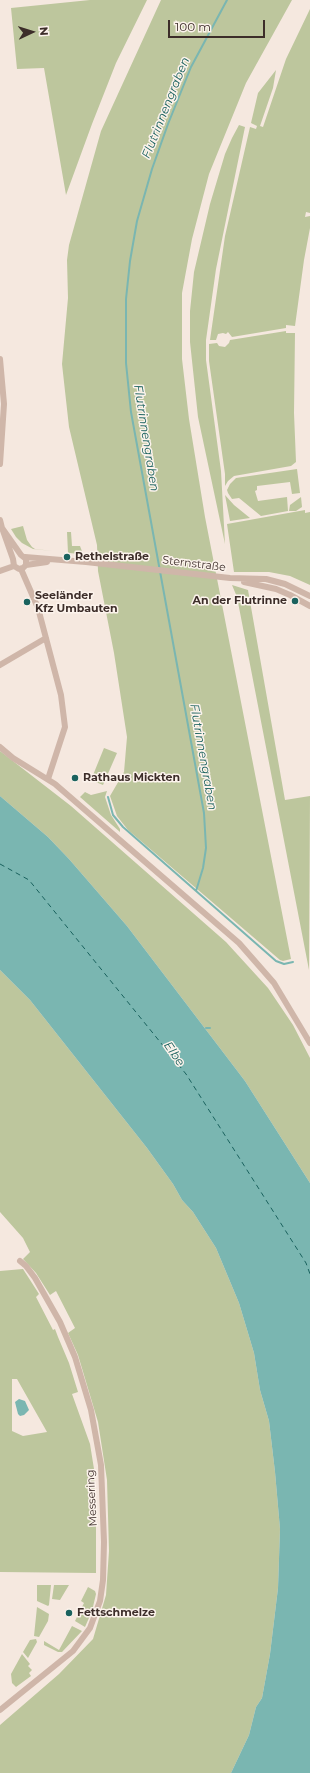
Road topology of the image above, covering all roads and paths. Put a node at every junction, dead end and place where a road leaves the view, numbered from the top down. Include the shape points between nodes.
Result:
1 (0, 359) edge
2 (0, 450) edge
3 (0, 464) edge
4 (0, 520) edge
5 (2, 528) junction
6 (23, 556) junction
7 (13, 559) junction
8 (56, 560) junction
9 (14, 566) junction
10 (24, 567) junction
11 (0, 571) edge
12 (232, 579) junction
13 (310, 596) edge
14 (310, 606) edge
15 (46, 638) junction
16 (0, 665) edge
17 (0, 747) edge
18 (48, 779) junction
19 (310, 1043) edge
20 (20, 1261) dead end
21 (0, 1710) edge

1 - 2 street via 4,404
2 - 3 street
4 - 5 street
5 - 6 street
5 - 7 street
6 - 7 street via 17,555
6 - 8 street, Sternstraße
6 - 10 street via 27,561
7 - 9 street
8 - 10 street, Sternstraße
8 - 12 street, Sternstraße
9 - 10 street via 17,569
9 - 11 street
10 - 15 street
12 - 13 street, Sternstraße via 266,579 285,584
12 - 14 street, Sternstraße via 276,589
15 - 16 street
15 - 18 street via 62,695 65,727
17 - 18 street
18 - 19 street via 239,943 274,984
20 - 21 street, Messering via 36,1278 60,1322 75,1357 91,1410 100,1465 103,1573 100,1601 90,1628 73,1651

